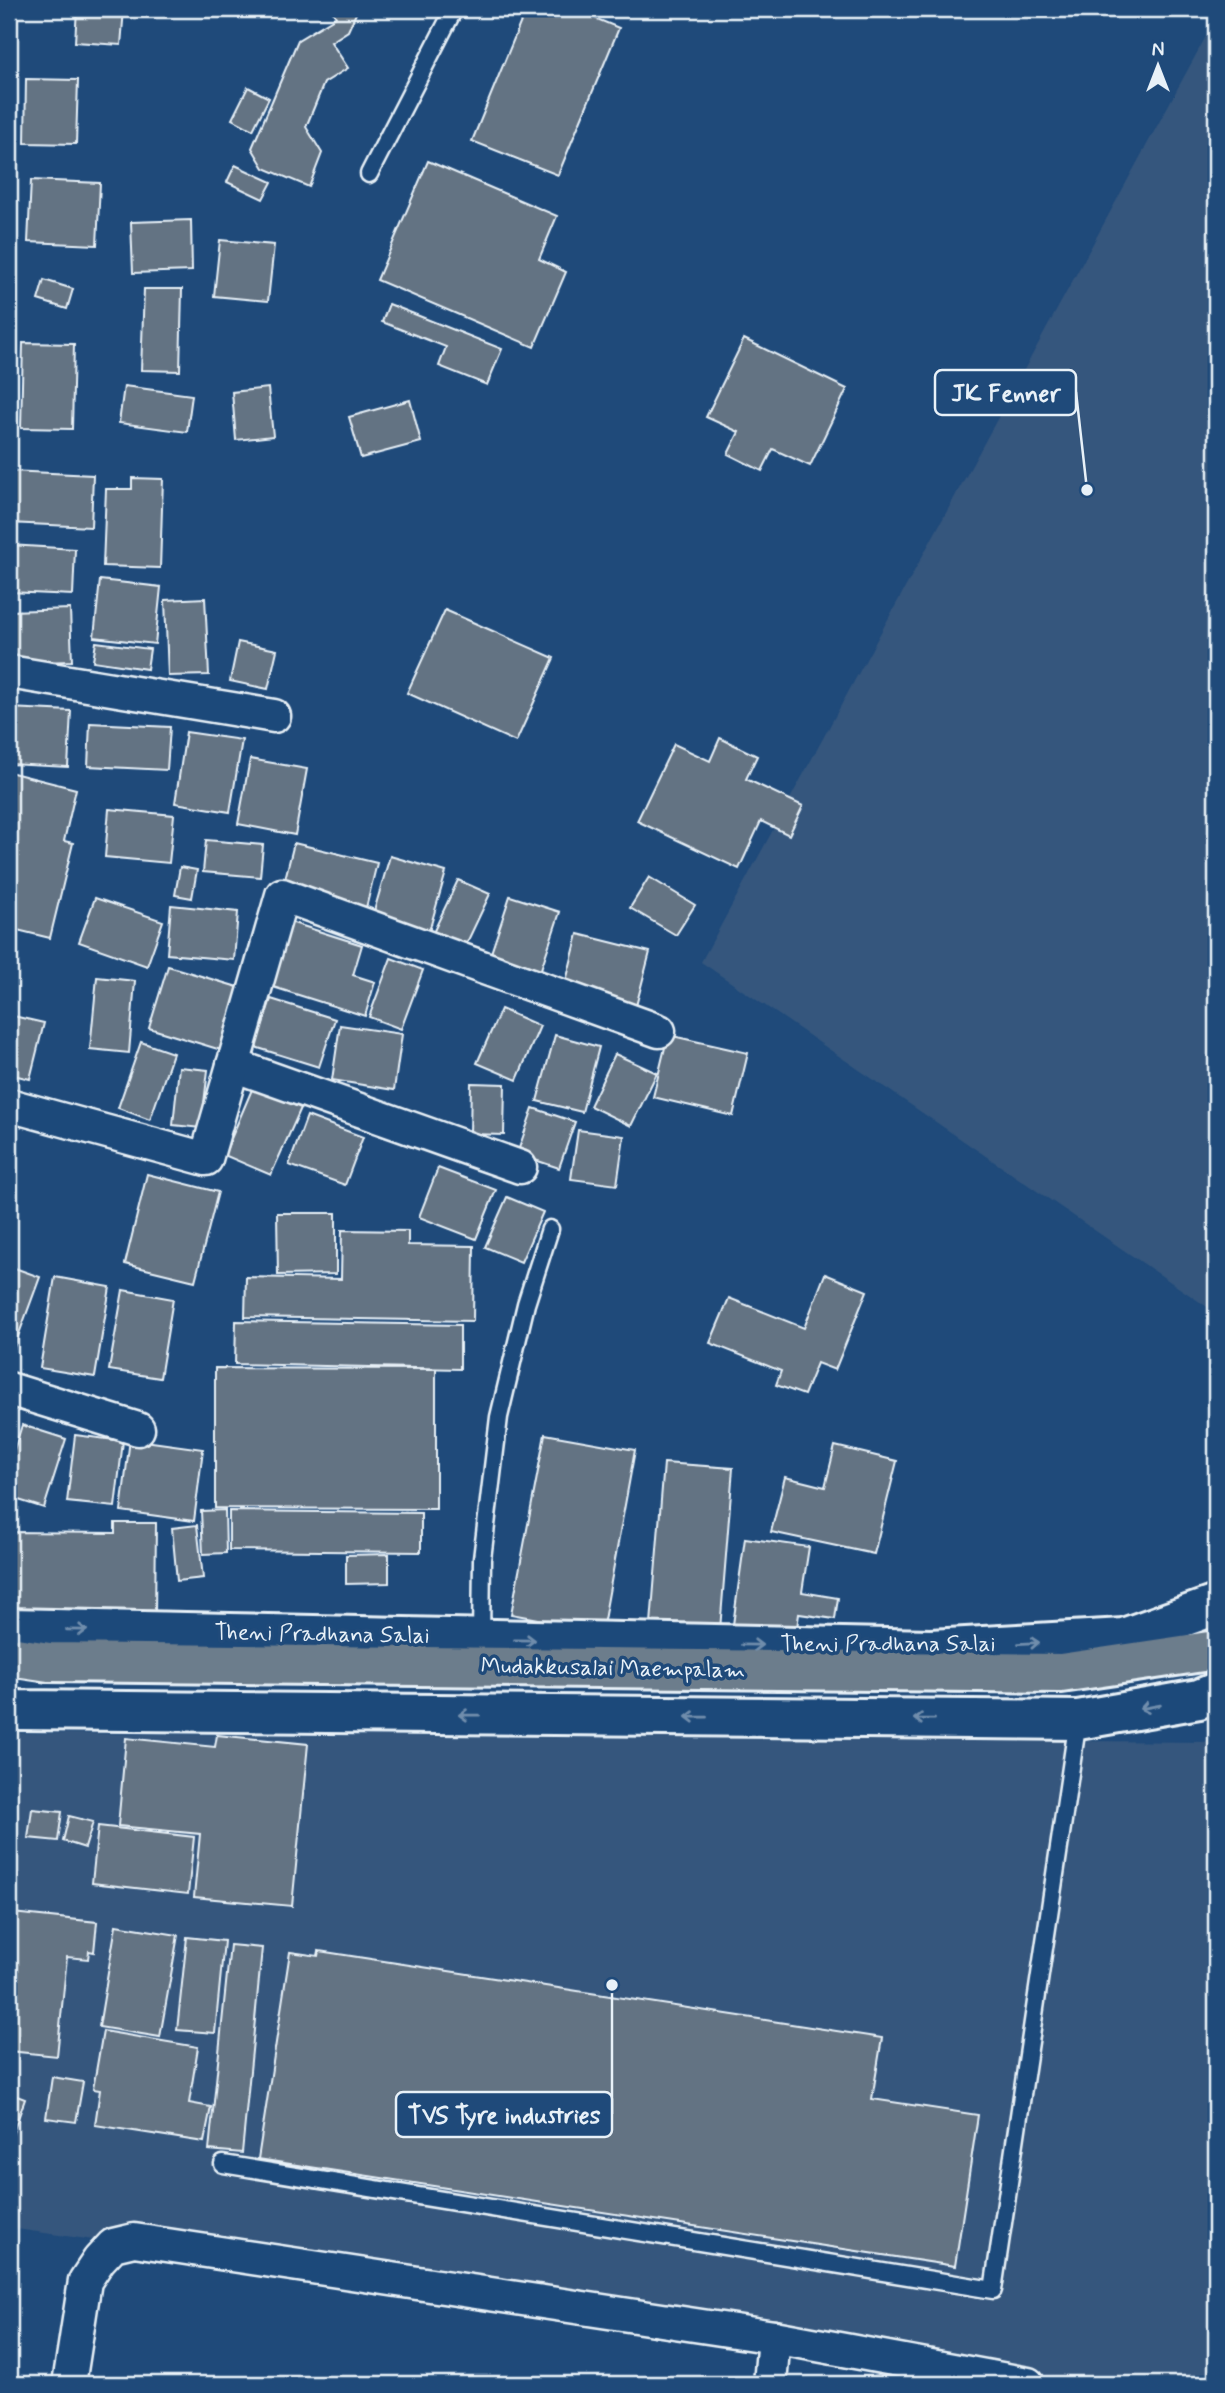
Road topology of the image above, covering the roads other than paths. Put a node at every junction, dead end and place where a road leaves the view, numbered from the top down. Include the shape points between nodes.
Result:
1 (454, 9) edge
2 (369, 174) dead end
3 (9, 672) edge
4 (274, 716) dead end
5 (659, 1031) dead end
6 (233, 1065) junction
7 (9, 1105) edge
8 (520, 1167) dead end
9 (550, 1228) dead end
10 (9, 1389) edge
11 (138, 1429) dead end
12 (1216, 1605) edge
13 (9, 1628) edge
14 (481, 1639) junction
15 (1216, 1650) edge
16 (9, 1656) edge
17 (1216, 1692) edge
18 (9, 1708) edge
19 (1078, 1720) junction
20 (223, 2164) dead end
21 (774, 2337) junction
22 (69, 2384) edge
23 (770, 2384) edge
24 (1028, 2384) edge

1 - 2 lane
3 - 4 street
5 - 6 street via 282,895
6 - 7 street via 206,1159
6 - 8 street
9 - 14 lane via 499,1417 482,1559
10 - 11 street
14 -> 12 main road, Theni Pradhana Salai via 931,1649 1124,1637
13 -> 14 main road, Theni Pradhana Salai
15 - 16 main road, Mudakkusalai Maempalam via 1061,1673 49,1662
17 -> 19 main road
19 -> 18 main road
19 - 20 lane via 993,2290
21 - 22 street via 134,2240 113,2245 85,2281
21 - 23 street
21 - 24 street

